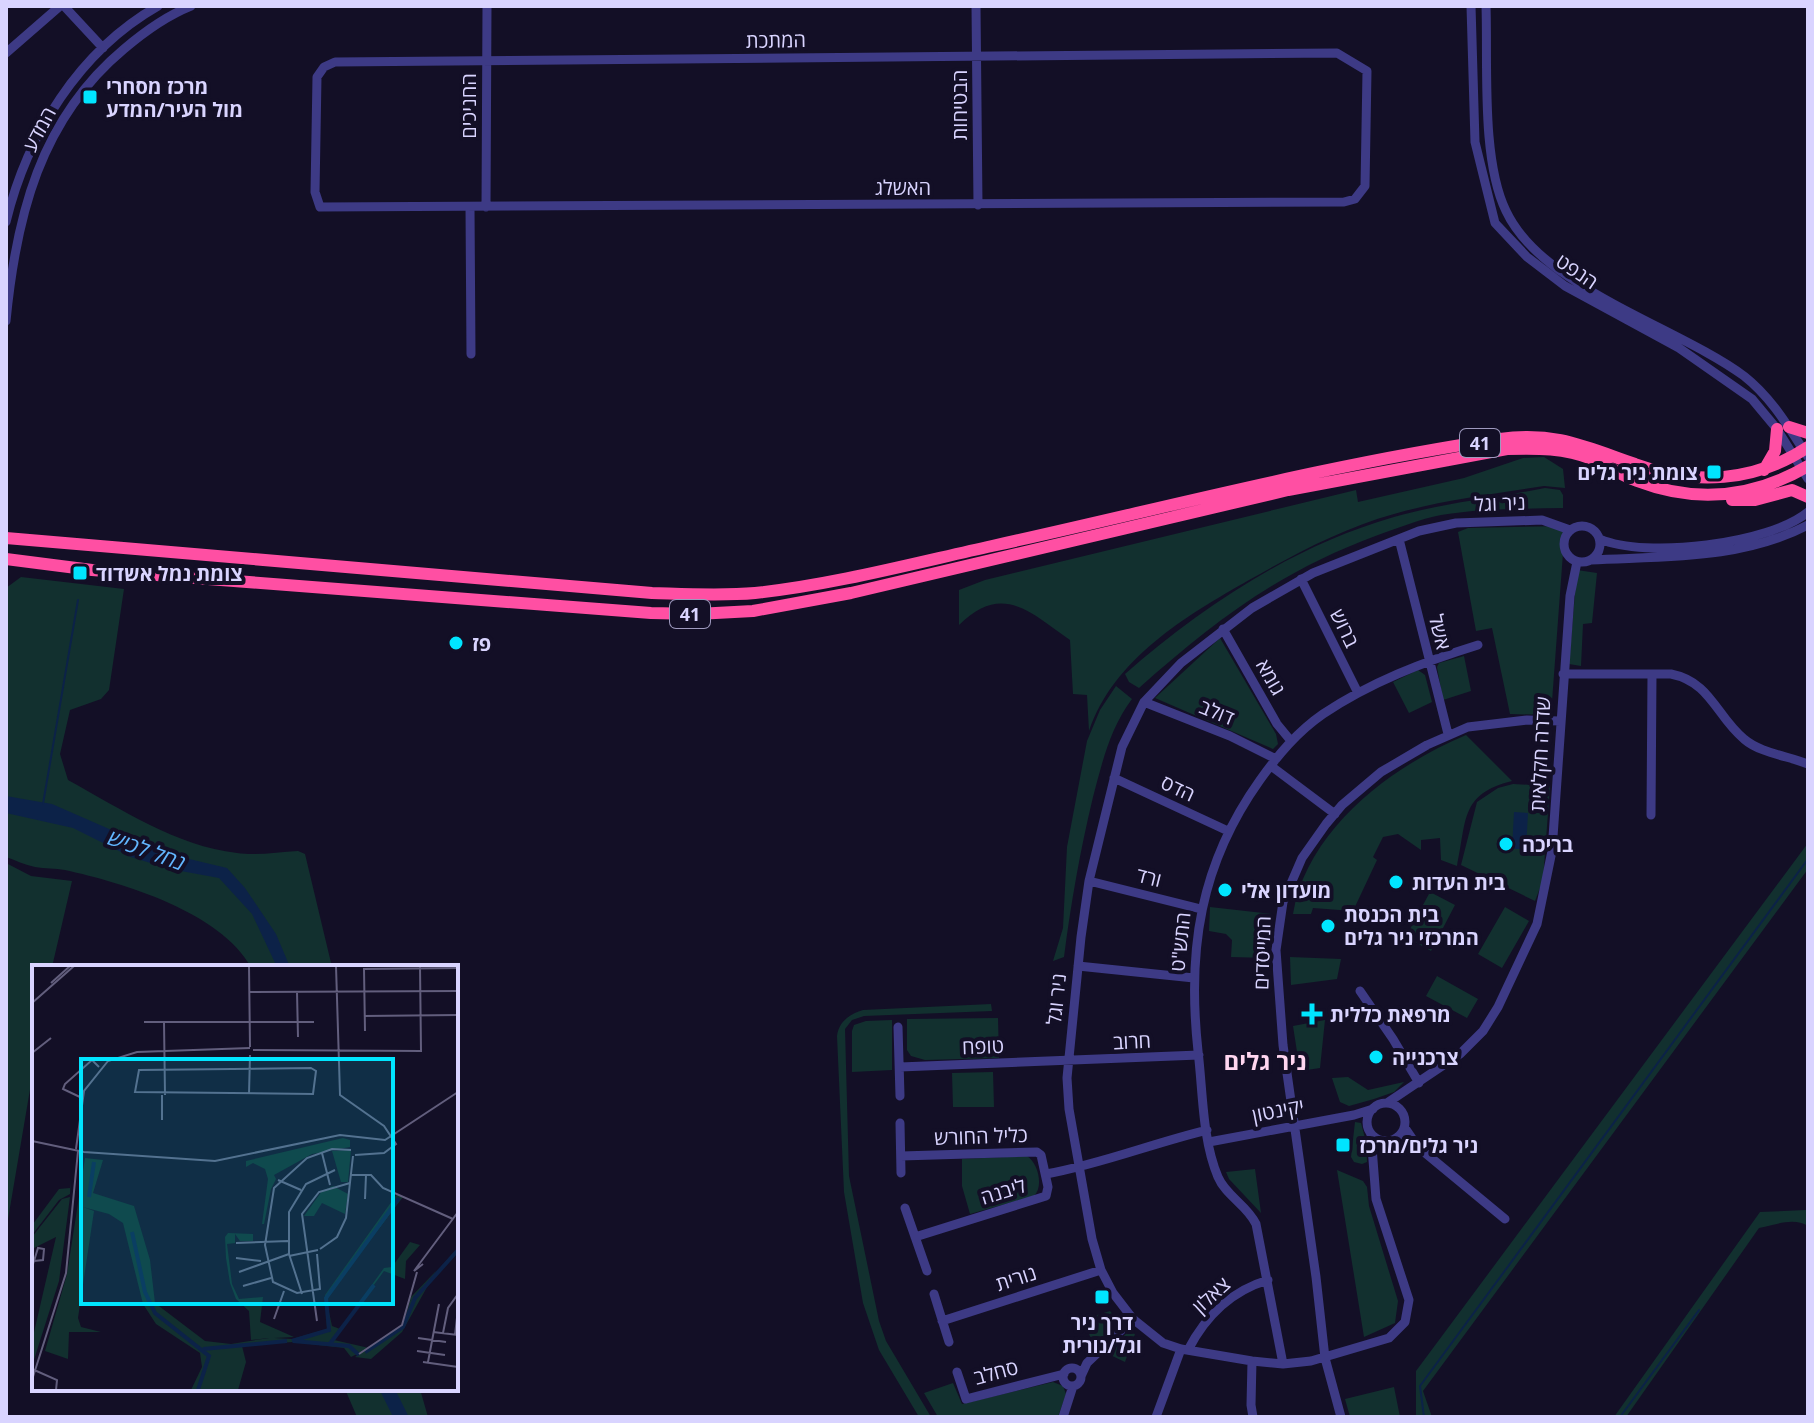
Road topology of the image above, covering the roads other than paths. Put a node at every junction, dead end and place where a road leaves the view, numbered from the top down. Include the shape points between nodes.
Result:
1 (62, 6) edge
2 (158, 6) edge
3 (191, 6) edge
4 (487, 6) edge
5 (976, 6) edge
6 (1471, 6) edge
7 (1486, 6) edge
8 (103, 48) junction
9 (6, 53) edge
10 (976, 56) junction
11 (486, 60) junction
12 (1367, 71) joint
13 (16, 188) junction
14 (6, 197) edge
15 (978, 205) junction
16 (320, 207) joint
17 (470, 207) junction
18 (486, 207) junction
19 (6, 219) edge
20 (20, 223) junction
21 (6, 321) edge
22 (471, 354) dead end
23 (1783, 428) junction
24 (1808, 433) edge
25 (1805, 461) edge
26 (1764, 470) junction
27 (1709, 495) junction
28 (1808, 497) edge
29 (1808, 512) edge
30 (1808, 525) edge
31 (6, 528) edge
32 (1570, 530) junction
33 (6, 538) edge
34 (1399, 539) junction
35 (1600, 539) junction
36 (41, 542) junction
37 (1631, 554) junction
38 (6, 559) edge
39 (1591, 560) junction
40 (30, 562) junction
41 (1577, 562) junction
42 (6, 568) edge
43 (1301, 579) junction
44 (1223, 629) junction
45 (1478, 645) dead end
46 (1429, 660) junction
47 (1563, 674) junction
48 (1652, 674) junction
49 (1358, 693) junction
50 (1144, 702) junction
51 (1560, 721) junction
52 (1448, 734) junction
53 (1291, 741) junction
54 (1273, 762) junction
55 (1808, 764) edge
56 (1114, 778) junction
57 (1335, 814) junction
58 (1651, 815) dead end
59 (1228, 831) junction
60 (1089, 881) junction
61 (1201, 909) junction
62 (1078, 966) junction
63 (1194, 978) junction
64 (1360, 991) dead end
65 (898, 1027) dead end
66 (1199, 1055) junction
67 (1068, 1062) junction
68 (900, 1067) junction
69 (1419, 1083) junction
70 (1409, 1090) junction
71 (900, 1096) dead end
72 (1387, 1103) junction
73 (1373, 1109) junction
74 (1403, 1112) junction
75 (1354, 1115) junction
76 (900, 1123) dead end
77 (1293, 1125) junction
78 (1405, 1128) junction
79 (1369, 1129) junction
80 (1207, 1130) junction
81 (1391, 1140) junction
82 (1209, 1142) junction
83 (1418, 1147) junction
84 (901, 1156) junction
85 (1373, 1161) junction
86 (1080, 1168) junction
87 (901, 1173) dead end
88 (1046, 1174) junction
89 (905, 1208) dead end
90 (1505, 1219) dead end
91 (915, 1237) junction
92 (1101, 1270) junction
93 (927, 1271) dead end
94 (1268, 1280) junction
95 (934, 1294) dead end
96 (1133, 1319) junction
97 (942, 1321) junction
98 (949, 1342) dead end
99 (1185, 1350) junction
100 (1325, 1358) junction
101 (1252, 1361) junction
102 (1283, 1364) junction
103 (957, 1372) dead end
104 (1073, 1373) junction
105 (1073, 1386) junction
106 (1251, 1405) junction
107 (1063, 1417) edge
108 (1156, 1417) edge
109 (1247, 1417) edge
110 (1253, 1417) edge
111 (1341, 1417) edge

1 - 8 street
1 - 9 street
2 - 8 street, המדע
3 - 20 street, המדע via 134,41 80,94 49,143
4 - 11 street, החניכים
5 - 10 street, הבטיחות
6 - 23 street, הנפט via 1475,142 1495,223 1565,286 1679,348 1752,399
7 - 23 street, הנפט via 1491,141 1500,194 1513,224 1570,278 1743,376 1761,391
8 - 13 street, המדע via 52,110
10 - 11 street, המתכת
10 - 12 street, המתכת via 1337,53
10 - 15 street, הבטיחות
11 - 16 street, המתכת via 335,62 324,67 317,77 315,192
11 - 18 street, החניכים
12 - 15 street, האשלג via 1365,186 1355,199
13 - 14 street
13 - 19 street, המדע
15 - 18 street, האשלג
16 - 17 street, האשלג
17 - 18 street, האשלג
17 - 22 street
19 - 20 street
20 - 21 street, המדע
23 - 24 highway
23 - 25 street, הנפט
23 - 26 highway
25 - 26 highway, 41
25 - 27 highway, 41 via 1761,489
26 - 36 highway, 41 via 1735,477 1683,476 1569,441 1504,439 1341,467 936,558 750,593 652,593
27 - 28 highway via 1755,500 1792,490
27 - 40 highway, 41 via 1636,481 1572,453 1507,449 1300,487 781,608 697,614
29 - 37 street via 1750,537
30 - 37 street via 1746,549
31 - 36 highway
32 - 34 street, ניר וגל via 1542,520 1481,521 1429,528
32 - 35 street via 1588,526
32 - 41 street via 1564,545
33 - 36 highway, 41
34 - 43 street, ניר וגל
34 - 46 street, אשל
35 - 37 street
35 - 39 street
37 - 39 street
38 - 40 highway, 41
39 - 41 street
40 - 42 highway
41 - 47 street, שדרה חקלאית
43 - 44 street, ניר וגל
43 - 49 street, ברוש
44 - 50 street, ניר וגל
44 - 53 street, גומא
45 - 46 street, התש"ט
46 - 49 street, התש"ט
46 - 52 street, אשל
47 - 48 street
47 - 51 street, שדרה חקלאית
48 - 55 street via 1693,680 1745,741
48 - 58 street
49 - 53 street, התש"ט
50 - 54 street, דולב via 1230,736
50 - 56 street, ניר וגל via 1126,736
51 - 52 street, המייסדים via 1486,723
51 - 69 street, שדרה חקלאית via 1552,851 1529,943 1483,1031
52 - 57 street, המייסדים via 1381,772
53 - 54 street, התש"ט
54 - 57 street, דולב
54 - 59 street, התש"ט
56 - 59 street, הדס
56 - 60 street, ניר וגל
57 - 77 street, המייסדים via 1302,858 1278,924 1278,1005
59 - 61 street, התש"ט
60 - 61 street, ורד
60 - 62 street, ניר וגל
61 - 63 street, התש"ט
62 - 63 street
62 - 67 street, ניר וגל
63 - 66 street, התש"ט
64 - 69 street
65 - 68 street
66 - 67 street, חרוב
66 - 80 street, התש"ט
67 - 68 street, טופח
67 - 86 street, ניר וגל via 1069,1109
68 - 71 street
69 - 70 street, שדרה חקלאית
70 - 72 street, שדרה חקלאית
70 - 74 street
72 - 73 street
72 - 74 street
73 - 75 street, יקינטון
73 - 79 street
74 - 78 street
75 - 77 street, יקינטון
75 - 79 street
76 - 84 street
77 - 82 street, יקינטון
77 - 100 street, המייסדים
78 - 81 street
78 - 83 street
79 - 81 street via 1377,1139
79 - 85 street, ניר וגל
80 - 82 street, התש"ט
80 - 86 street
81 - 83 street
81 - 85 street via 1375,1152
82 - 94 street, התש"ט via 1219,1180 1256,1224
83 - 90 street
84 - 87 street
84 - 88 street, כליל החורש via 1032,1151 1041,1155
85 - 100 street, ניר וגל via 1376,1199 1406,1290 1408,1314 1389,1338
86 - 88 street, ליבנה
86 - 92 street, ניר וגל
88 - 91 street, ליבנה via 1046,1196
89 - 91 street
91 - 93 street
92 - 96 street, ניר וגל
92 - 97 street, נורית
94 - 99 street, צאלון via 1238,1292 1213,1313
94 - 102 street, התש"ט
95 - 97 street
96 - 99 street, ניר וגל via 1163,1343
96 - 104 street
97 - 98 street
99 - 101 street, ניר וגל
99 - 108 street, צאלון
100 - 102 street, ניר וגל
100 - 111 street, המייסדים
101 - 102 street, ניר וגל
101 - 106 street
103 - 104 street, סחלב via 966,1399
104 - 105 street via 1080,1382
104 - 105 street via 1065,1382
105 - 107 street
106 - 109 street
106 - 110 street

